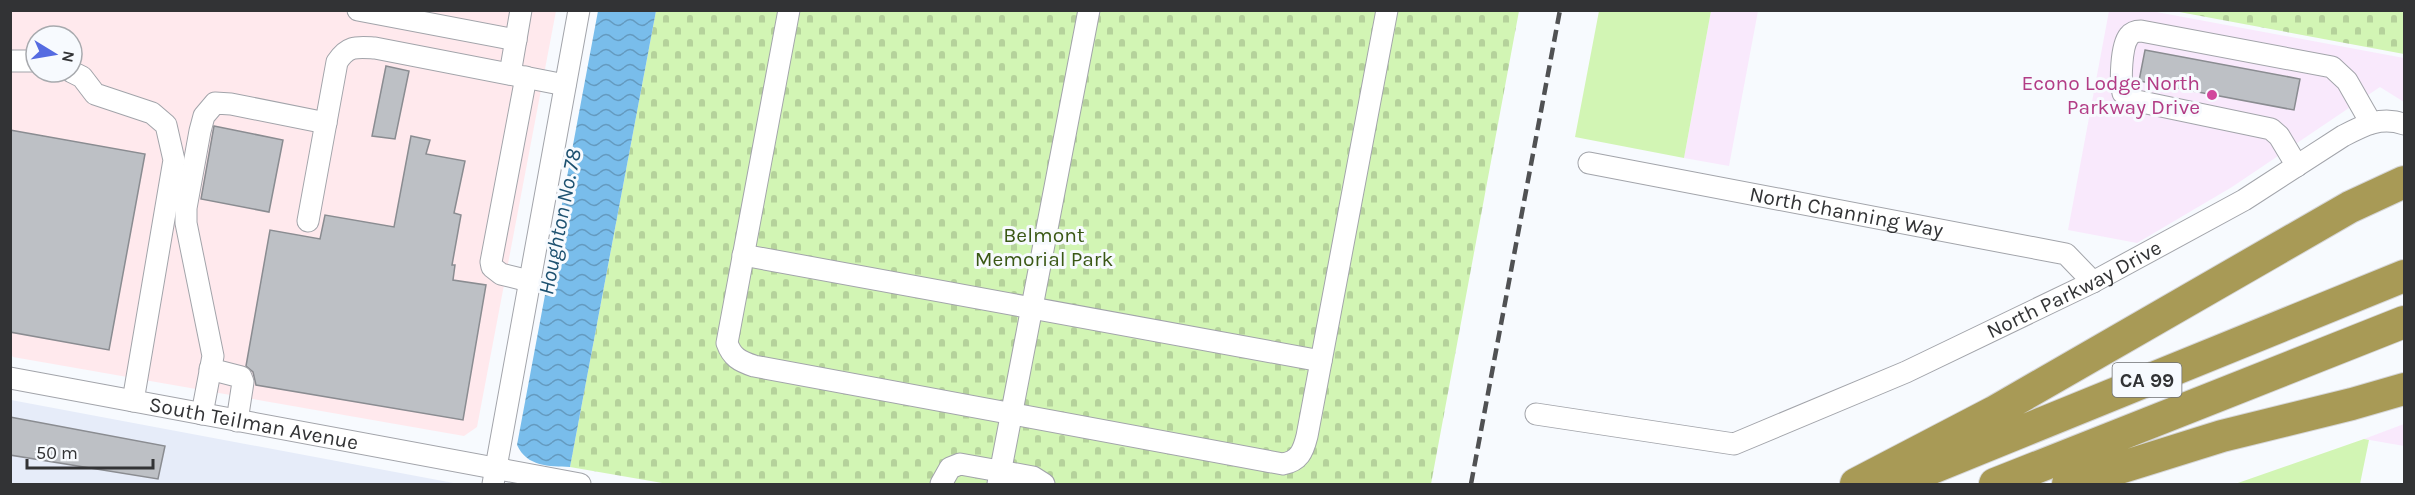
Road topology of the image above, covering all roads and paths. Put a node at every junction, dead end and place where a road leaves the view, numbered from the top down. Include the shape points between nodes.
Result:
1 (358, 10) edge
2 (520, 10) edge
3 (579, 10) edge
4 (789, 10) edge
5 (1089, 10) edge
6 (1387, 10) edge
7 (426, 23) junction
8 (516, 40) junction
9 (420, 57) junction
10 (518, 76) junction
11 (84, 80) edge
12 (566, 85) junction
13 (326, 123) junction
14 (2371, 123) junction
15 (2404, 124) edge
16 (1589, 163) dead end
17 (2297, 166) junction
18 (2404, 182) edge
19 (308, 221) dead end
20 (743, 255) junction
21 (2404, 276) edge
22 (529, 281) junction
23 (2093, 282) junction
24 (1032, 308) junction
25 (2404, 322) edge
26 (1322, 361) junction
27 (210, 369) junction
28 (10, 378) edge
29 (2404, 389) edge
30 (133, 401) junction
31 (1012, 413) junction
32 (202, 414) junction
33 (1536, 414) dead end
34 (237, 421) junction
35 (494, 477) edge
36 (999, 477) edge
37 (578, 484) edge
38 (941, 484) edge
39 (1044, 484) edge
40 (1856, 484) edge
41 (1890, 484) edge
42 (1995, 484) edge
43 (2068, 484) edge

1 - 7 street
2 - 8 street
3 - 12 street
4 - 20 street
5 - 24 street
6 - 26 street
7 - 8 street
7 - 9 street
8 - 10 street
9 - 10 street
9 - 13 street via 356,47 344,53 337,62
10 - 12 street
10 - 22 street via 491,262 501,274
11 - 30 street via 95,94 152,113 166,125 174,159
12 - 22 street
13 - 19 street
13 - 27 street via 215,103 204,116 186,223 211,342
14 - 15 street, North Parkway Drive
14 - 17 street, North Parkway Drive
14 - 17 street via 2346,81 2332,67 2141,31 2134,31 2127,38 2120,81 2124,93 2137,101 2271,129
16 - 23 street, North Channing Way via 2066,254
17 - 23 street, North Parkway Drive via 2244,200
18 - 40 highway via 2350,207 1994,412
20 - 24 street
20 - 31 street via 727,343 740,362
21 - 41 highway, CA 99
22 - 35 street
23 - 33 street, North Parkway Drive via 1906,372 1734,444
24 - 26 street
24 - 31 street
25 - 42 highway, CA 99
26 - 31 street via 1303,452 1294,462 1283,464
27 - 32 street
27 - 34 street via 241,377
28 - 30 street, South Teilman Avenue
29 - 43 highway via 2222,436
30 - 32 street, South Teilman Avenue
31 - 36 street
32 - 34 street, South Teilman Avenue
34 - 35 street, South Teilman Avenue
35 - 37 street, South Teilman Avenue via 525,474
36 - 38 street via 960,464 950,468
36 - 39 street via 1033,477

